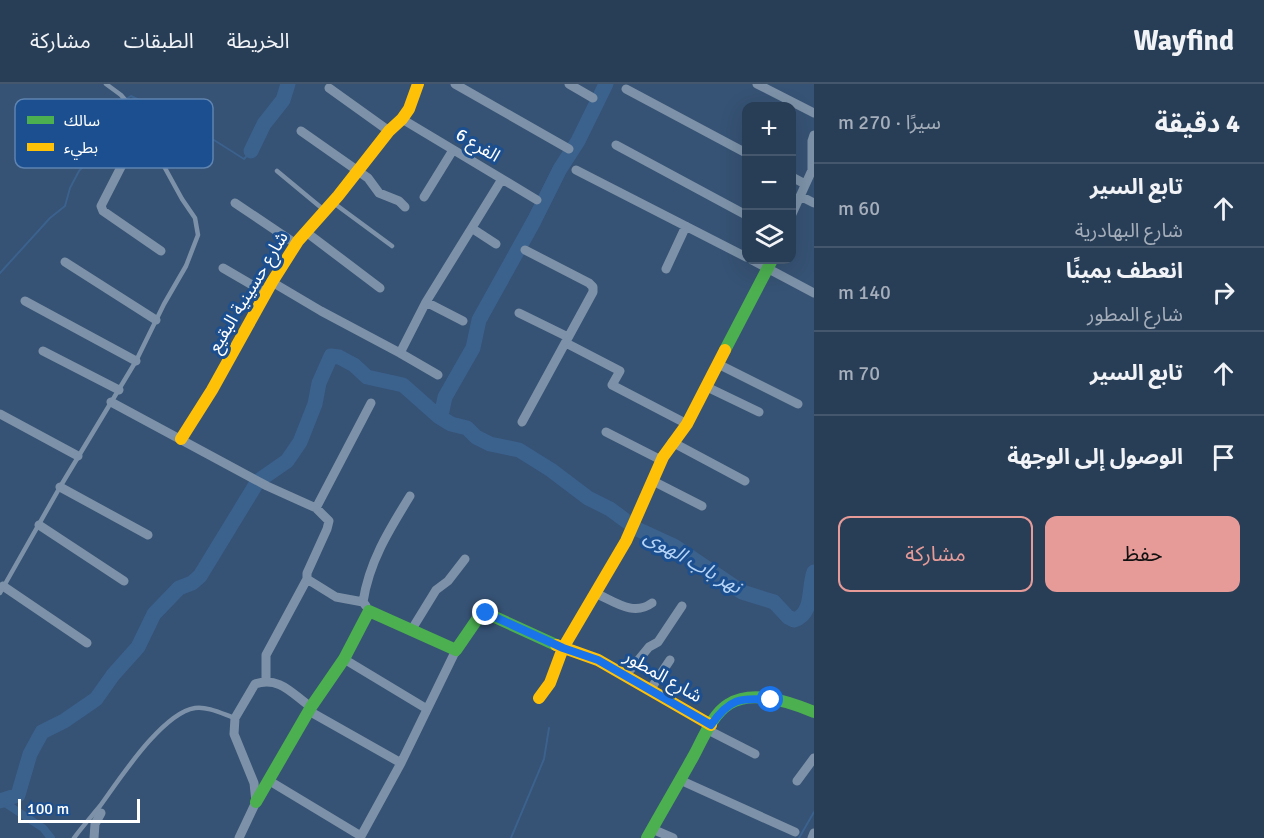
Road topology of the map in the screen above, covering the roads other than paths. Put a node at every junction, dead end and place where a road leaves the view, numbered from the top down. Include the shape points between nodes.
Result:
1 (106, 84) edge
2 (418, 84) edge
3 (455, 84) edge
4 (569, 84) edge
5 (757, 84) edge
6 (329, 88) dead end
7 (626, 89) dead end
8 (593, 98) dead end
9 (124, 99) edge
10 (814, 113) edge
11 (402, 119) junction
12 (301, 131) dead end
13 (389, 131) junction
14 (814, 135) edge
15 (616, 145) dead end
16 (569, 149) dead end
17 (453, 150) junction
18 (742, 150) edge
19 (120, 168) edge
20 (165, 168) edge
21 (576, 170) dead end
22 (277, 171) dead end
23 (357, 171) junction
24 (813, 171) edge
25 (502, 179) junction
26 (796, 179) edge
27 (805, 184) junction
28 (800, 196) junction
29 (424, 197) dead end
30 (537, 200) dead end
31 (235, 203) dead end
32 (814, 203) edge
33 (328, 206) junction
34 (405, 207) dead end
35 (794, 210) edge
36 (742, 212) edge
37 (686, 226) junction
38 (472, 229) junction
39 (306, 232) junction
40 (296, 244) junction
41 (496, 244) dead end
42 (392, 246) dead end
43 (525, 250) dead end
44 (161, 251) dead end
45 (742, 254) edge
46 (65, 262) dead end
47 (770, 264) edge
48 (223, 268) dead end
49 (666, 269) dead end
50 (269, 288) junction
51 (381, 288) dead end
52 (814, 293) edge
53 (25, 301) dead end
54 (426, 302) junction
55 (519, 313) dead end
56 (156, 320) junction
57 (463, 321) dead end
58 (567, 340) junction
59 (43, 351) dead end
60 (400, 353) junction
61 (136, 362) junction
62 (718, 364) junction
63 (438, 375) dead end
64 (706, 387) junction
65 (119, 390) junction
66 (111, 402) junction
67 (371, 403) dead end
68 (798, 404) dead end
69 (759, 412) dead end
70 (0, 414) edge
71 (522, 422) dead end
72 (687, 424) junction
73 (606, 432) dead end
74 (181, 440) junction
75 (672, 442) junction
76 (78, 456) junction
77 (661, 460) junction
78 (653, 481) junction
79 (745, 481) dead end
80 (60, 487) junction
81 (410, 496) dead end
82 (702, 506) dead end
83 (316, 508) junction
84 (39, 525) junction
85 (148, 535) dead end
86 (465, 559) dead end
87 (307, 579) junction
88 (124, 581) dead end
89 (2, 589) edge
90 (595, 593) junction
91 (652, 603) dead end
92 (682, 606) dead end
93 (366, 607) junction
94 (412, 629) junction
95 (87, 643) dead end
96 (563, 648) junction
97 (456, 650) junction
98 (344, 659) junction
99 (670, 660) dead end
100 (626, 675) junction
101 (266, 680) junction
102 (650, 690) junction
103 (539, 698) dead end
104 (310, 709) junction
105 (427, 709) junction
106 (814, 712) edge
107 (235, 718) junction
108 (709, 728) junction
109 (755, 754) dead end
110 (814, 758) edge
111 (401, 763) junction
112 (268, 780) junction
113 (680, 780) junction
114 (797, 781) dead end
115 (256, 802) junction
116 (101, 813) dead end
117 (795, 832) dead end
118 (650, 833) edge
119 (814, 833) edge
120 (360, 837) edge
121 (74, 838) edge
122 (94, 838) edge
123 (239, 838) edge
124 (673, 838) edge
125 (812, 838) edge

1 - 9 lane
2 - 11 street, شارع حسينية البقيع
3 - 16 street
4 - 8 street
5 - 10 street
6 - 13 street
7 - 18 street
11 - 13 street, شارع حسينية البقيع
11 - 17 street, الفرع 6
12 - 23 street
13 - 23 street, شارع حسينية البقيع
14 - 24 street
15 - 36 street
17 - 25 street, الفرع 6
17 - 29 street
19 - 44 street via 101,206 103,211
20 - 56 lane via 195,218 198,235
21 - 37 street
22 - 33 lane
23 - 33 street, شارع حسينية البقيع
23 - 34 street via 368,178 378,193
24 - 27 street
25 - 30 street, الفرع 6
25 - 38 street
26 - 27 street
27 - 28 street
28 - 32 street
28 - 35 street
31 - 40 street
33 - 39 street, شارع حسينية البقيع
33 - 42 lane
37 - 45 street
37 - 49 street
38 - 41 street
38 - 54 street
39 - 40 street, شارع حسينية البقيع
39 - 51 street
40 - 50 street, شارع حسينية البقيع
43 - 58 street via 593,287
46 - 56 street
47 - 52 street
47 - 62 street
48 - 50 street
50 - 60 street
50 - 74 street, شارع حسينية البقيع
53 - 61 street
54 - 57 street
54 - 60 street
55 - 58 street
56 - 61 lane
58 - 71 street
58 - 72 street via 620,371 612,385
59 - 65 street
60 - 63 street
61 - 65 lane
62 - 64 street
62 - 68 street
64 - 69 street
64 - 72 street
65 - 66 lane
66 - 74 street
66 - 76 lane
67 - 83 street
70 - 76 street
72 - 75 street
73 - 77 street
74 - 83 street
75 - 77 street
75 - 79 street
76 - 80 lane
77 - 78 street
78 - 82 street
78 - 90 street via 626,542
80 - 84 lane
80 - 85 street
81 - 93 street via 375,556 366,583
83 - 87 street via 328,521 327,529
84 - 88 street
84 - 89 lane
86 - 94 street via 436,590
87 - 93 street via 336,597
87 - 101 street via 266,655
89 - 95 street
90 - 91 street via 636,610
90 - 96 street
92 - 100 street via 658,642
93 - 94 street
93 - 98 street
94 - 97 street
96 - 97 street, شارع المطور via 486,613 478,618
96 - 100 street, شارع المطور
96 - 103 street via 550,683
97 - 105 street
98 - 104 street
98 - 105 street
99 - 102 street
100 - 102 street, شارع المطور
101 - 104 street via 277,682
101 - 107 street via 255,684
102 - 108 street, شارع المطور
104 - 111 street
104 - 112 street
105 - 111 street
106 - 108 street via 782,702 745,699 729,704
107 - 115 street via 234,734 254,783
107 - 121 lane via 195,708 169,721 137,755
108 - 109 street
108 - 113 street
110 - 114 street
111 - 120 street
112 - 115 street
112 - 120 street
113 - 117 street
113 - 118 street
115 - 123 street
116 - 122 street
118 - 124 street
119 - 125 street

